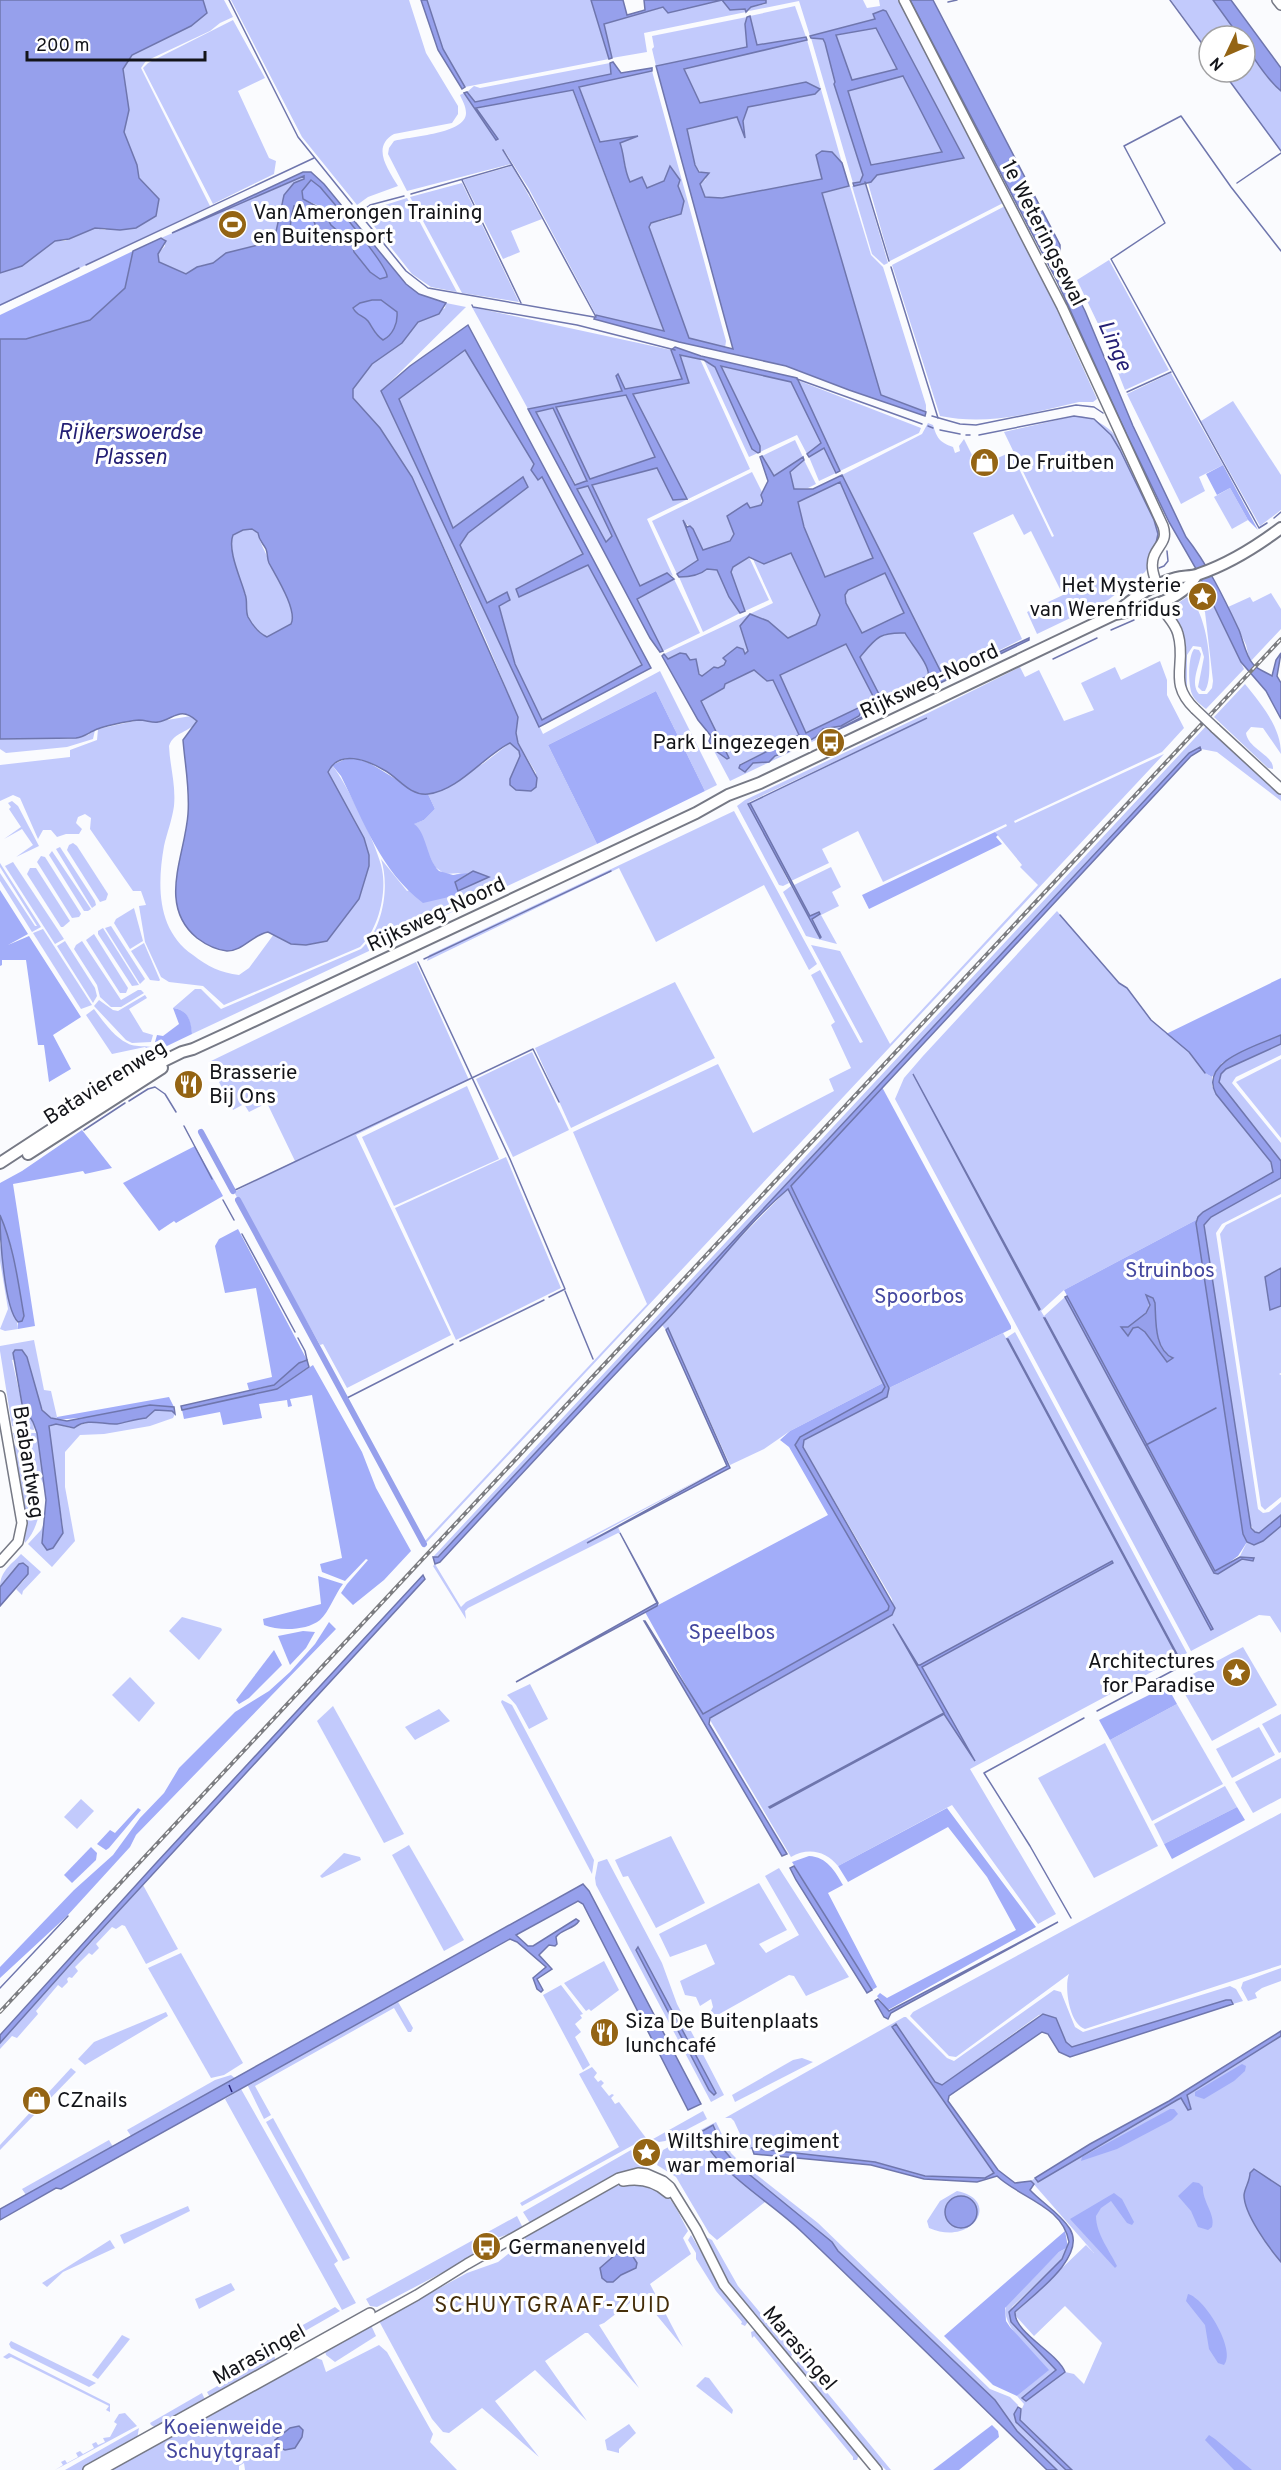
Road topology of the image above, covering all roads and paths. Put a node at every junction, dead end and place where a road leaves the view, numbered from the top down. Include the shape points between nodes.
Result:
1 (904, 0) edge
2 (1277, 0) edge
3 (1281, 5) edge
4 (1281, 528) edge
5 (1197, 576) junction
6 (1170, 580) junction
7 (1157, 585) junction
8 (1143, 593) junction
9 (1173, 595) junction
10 (1159, 603) junction
11 (1147, 608) junction
12 (1115, 614) junction
13 (1281, 789) edge
14 (193, 1049) junction
15 (0, 1163) edge
16 (0, 1171) edge
17 (0, 1396) edge
18 (0, 1427) edge
19 (0, 1555) edge
20 (0, 1562) edge
21 (450, 2274) junction
22 (88, 2470) edge
23 (101, 2470) edge
24 (876, 2470) edge

1 - 7 street, 1e Weteringsewal via 1032,247 1163,526 1163,543 1152,564
2 - 3 street
4 - 5 main road, Rijksweg-Noord via 1241,555
5 - 6 main road, Rijksweg-Noord
5 - 9 main road, Rijksweg-Noord
6 - 7 main road, Rijksweg-Noord
6 - 9 main road via 1176,587
7 - 8 main road, Rijksweg-Noord
8 - 11 main road via 1142,603
8 - 12 main road, Rijksweg-Noord
9 - 10 main road, Rijksweg-Noord
10 - 11 main road, Rijksweg-Noord
10 - 13 street, bridge via 1178,632 1182,694
11 - 12 main road, Rijksweg-Noord
12 - 14 main road, Rijksweg-Noord via 743,794
14 - 15 main road, Batavierenweg via 133,1076
14 - 16 main road, Batavierenweg
17 - 20 street, Brabantweg via 22,1523 18,1542
18 - 19 street, Brabantweg via 17,1531
21 - 22 street, Marasingel via 346,2326
21 - 23 street, Marasingel
21 - 24 street, Marasingel via 626,2175 652,2175 674,2192 724,2285

